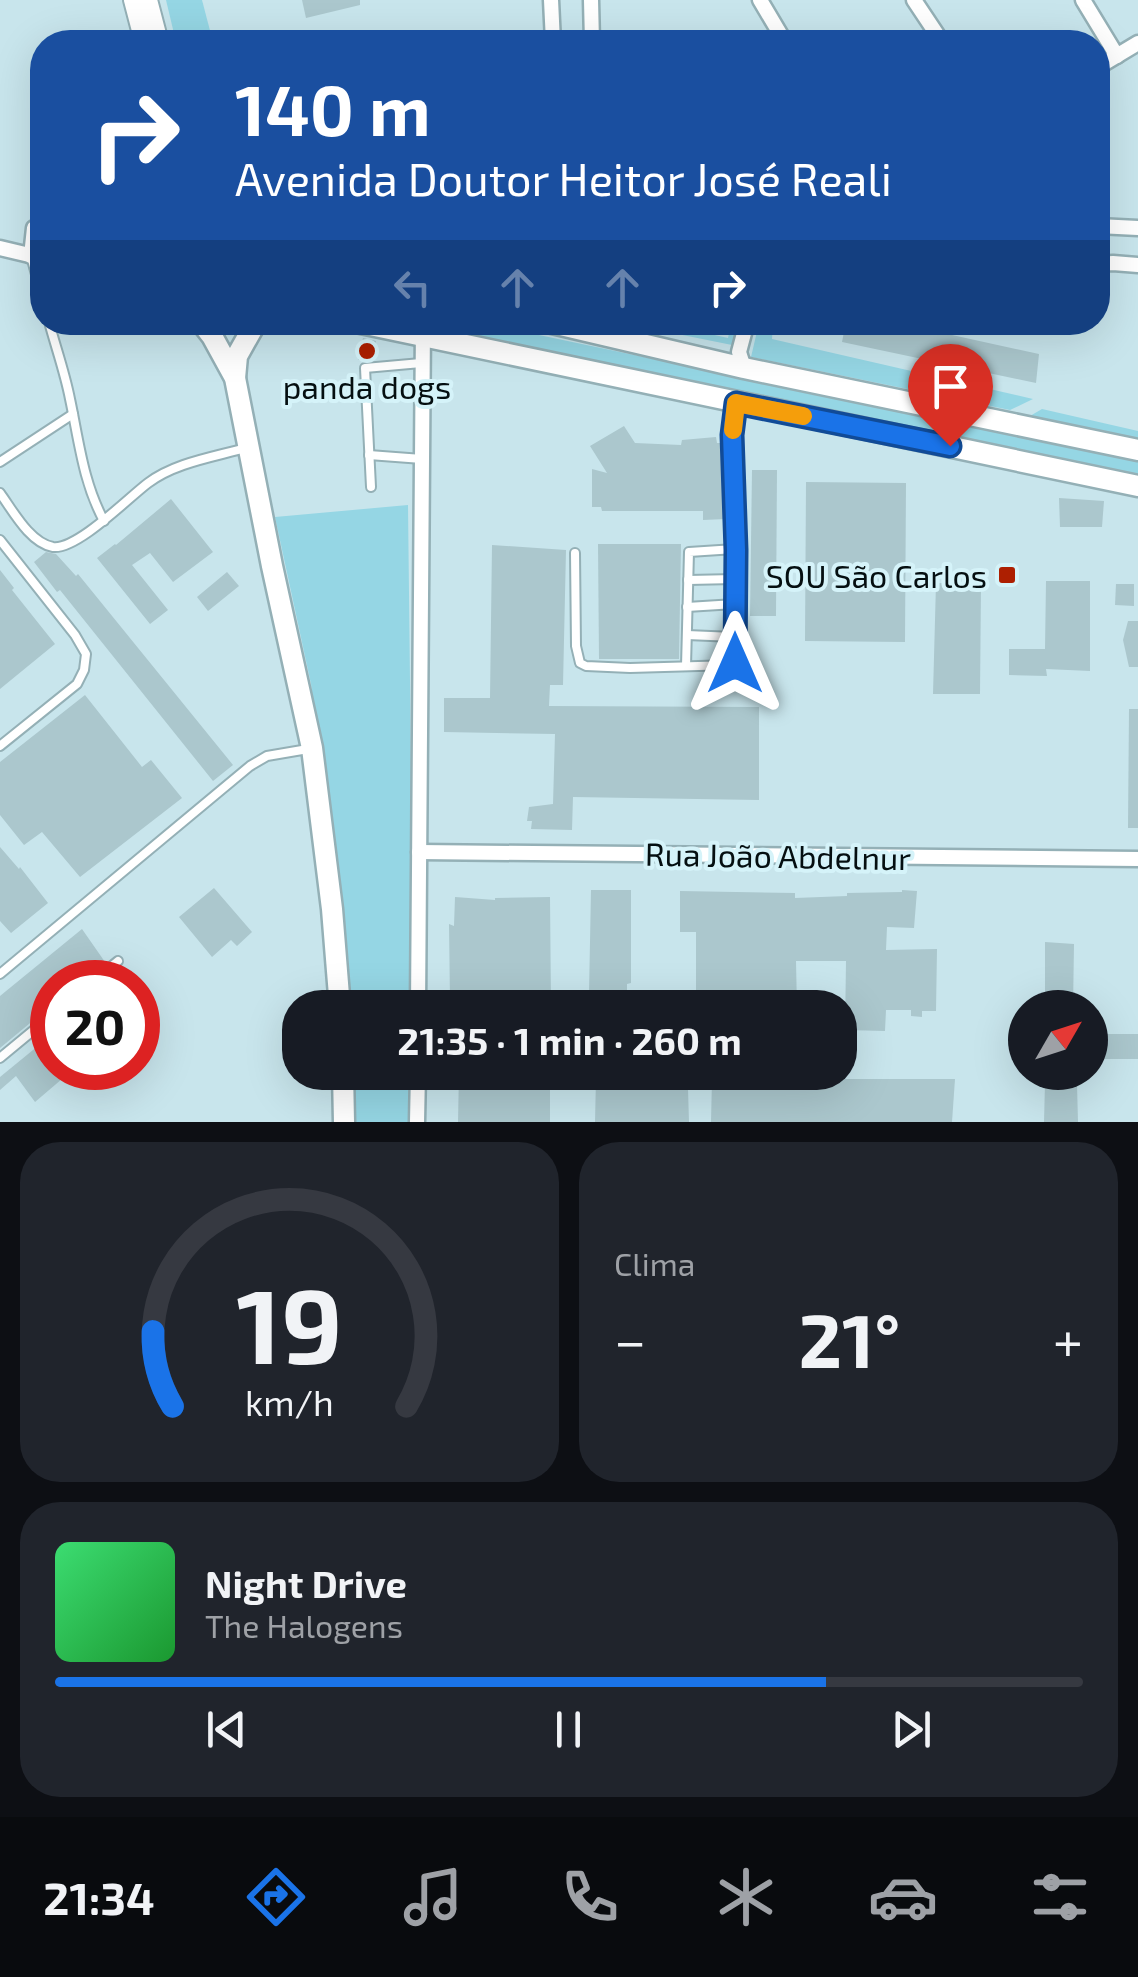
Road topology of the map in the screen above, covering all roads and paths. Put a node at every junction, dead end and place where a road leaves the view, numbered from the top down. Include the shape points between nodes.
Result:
1 (133, 0) edge
2 (148, 0) edge
3 (551, 0) edge
4 (591, 0) edge
5 (760, 0) edge
6 (914, 0) edge
7 (1083, 0) edge
8 (141, 30) edge
9 (156, 30) edge
10 (552, 30) edge
11 (592, 30) edge
12 (777, 30) edge
13 (934, 30) edge
14 (1101, 30) edge
15 (1138, 42) edge
16 (1110, 46) edge
17 (1116, 56) junction
18 (1110, 60) edge
19 (1110, 227) edge
20 (1138, 228) edge
21 (0, 248) edge
22 (30, 255) edge
23 (1110, 265) edge
24 (1138, 266) edge
25 (53, 335) edge
26 (211, 335) edge
27 (249, 335) edge
28 (422, 335) edge
29 (448, 335) edge
30 (604, 335) edge
31 (744, 335) edge
32 (677, 352) junction
33 (423, 363) junction
34 (744, 368) junction
35 (234, 378) junction
36 (670, 387) junction
37 (736, 403) junction
38 (73, 414) junction
39 (248, 447) junction
40 (1138, 450) edge
41 (369, 455) junction
42 (422, 459) junction
43 (0, 462) edge
44 (1138, 486) edge
45 (371, 487) dead end
46 (0, 494) edge
47 (104, 521) junction
48 (0, 540) edge
49 (736, 550) junction
50 (576, 554) dead end
51 (688, 580) junction
52 (735, 580) junction
53 (735, 604) junction
54 (688, 606) junction
55 (687, 635) junction
56 (734, 637) junction
57 (686, 666) junction
58 (0, 746) edge
59 (312, 748) junction
60 (419, 852) junction
61 (1138, 858) edge
62 (0, 974) edge
63 (339, 990) edge
64 (418, 990) edge
65 (30, 1033) edge
66 (0, 1058) edge
67 (343, 1090) edge
68 (418, 1090) edge
69 (344, 1122) edge
70 (417, 1122) edge

1 - 8 street
2 - 9 street
3 - 10 street
4 - 11 street
5 - 12 street
6 - 13 street
7 - 14 street
15 - 17 street
16 - 17 street
17 - 18 street
19 - 20 street
21 - 22 street
23 - 24 street
25 - 38 lane
26 - 35 main road
27 - 35 main road
28 - 33 street
29 - 36 main road
30 - 32 main road
31 - 34 street
32 - 34 main road
32 - 36 main road
33 - 41 lane via 365,368
33 - 42 street
34 - 37 main road
34 - 40 main road
35 - 39 main road
36 - 37 main road
37 - 44 main road
37 - 49 lane
38 - 43 lane
38 - 47 lane
39 - 47 lane via 170,469
39 - 59 main road
41 - 42 lane
41 - 45 lane
42 - 60 street
46 - 47 lane via 31,534 52,546 64,546
48 - 58 lane via 86,654 78,684
49 - 51 lane via 689,552
49 - 52 lane
50 - 57 lane via 580,663
51 - 52 lane
51 - 54 lane
52 - 53 lane
53 - 54 lane
53 - 56 lane
54 - 55 lane
55 - 56 lane
55 - 57 lane
56 - 57 lane via 733,665
59 - 62 lane via 266,756 250,766
59 - 63 main road
60 - 61 street, Rua João Abdelnur
60 - 64 street
65 - 66 lane
67 - 69 main road
68 - 70 street

